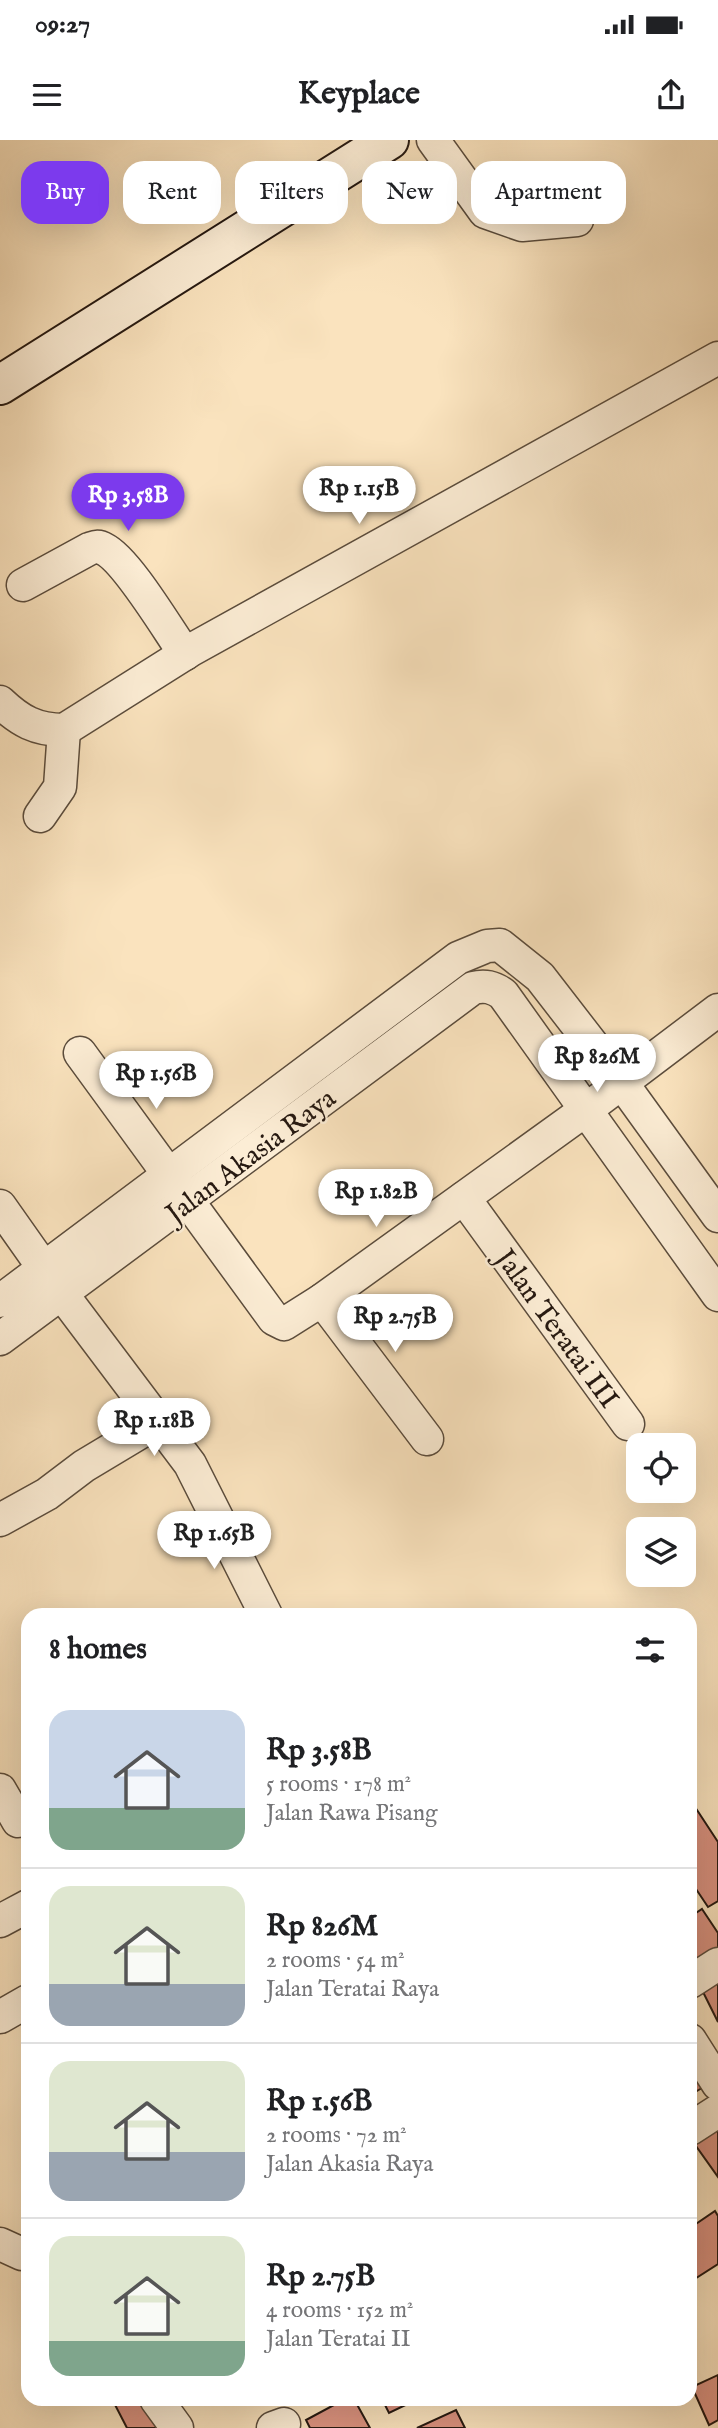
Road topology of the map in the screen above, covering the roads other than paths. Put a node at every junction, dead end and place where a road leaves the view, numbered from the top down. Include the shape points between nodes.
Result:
1 (433, 140) edge
2 (381, 142) edge
3 (471, 193) edge
4 (718, 358) edge
5 (1, 381) edge
6 (23, 585) dead end
7 (185, 654) junction
8 (0, 702) edge
9 (64, 730) junction
10 (40, 816) dead end
11 (718, 1010) edge
12 (80, 1053) dead end
13 (622, 1083) junction
14 (587, 1109) junction
15 (170, 1174) junction
16 (464, 1198) junction
17 (190, 1200) junction
18 (0, 1206) edge
19 (718, 1216) edge
20 (53, 1282) junction
21 (718, 1295) edge
22 (322, 1300) junction
23 (0, 1301) edge
24 (0, 1339) edge
25 (159, 1422) junction
26 (628, 1424) dead end
27 (427, 1439) dead end
28 (0, 1520) edge
29 (263, 1608) edge
30 (0, 1790) edge
31 (18, 1821) dead end
32 (21, 1910) edge
33 (0, 1921) edge
34 (718, 1964) edge
35 (697, 1978) edge
36 (21, 2005) edge
37 (0, 2017) edge
38 (697, 2051) edge
39 (718, 2084) edge
40 (718, 2111) edge
41 (697, 2124) edge
42 (0, 2244) edge
43 (21, 2254) edge
44 (161, 2406) edge
45 (177, 2428) edge

1 - 3 street
2 - 5 street
4 - 7 street
6 - 7 street via 98,546 130,576
7 - 9 street
8 - 9 street via 26,724
9 - 10 street via 60,787
11 - 13 street
12 - 15 street
13 - 14 street
13 - 15 street, Jalan Akasia Raya via 540,977 500,945 487,946 458,958
13 - 19 street
14 - 16 street
14 - 17 street, Jalan Akasia Raya via 503,994 493,987 473,988
14 - 21 street
15 - 17 street
15 - 20 street, Jalan Akasia Raya
16 - 22 street
16 - 26 street, Jalan Teratai III
17 - 20 street, Jalan Akasia Raya
17 - 22 street via 274,1319 290,1322
18 - 20 street
20 - 23 street, Jalan Akasia Raya
20 - 24 street, Jalan Akasia Raya
20 - 25 street
22 - 27 street
25 - 28 street
25 - 29 street via 190,1464
30 - 31 street
32 - 33 street
34 - 35 street
36 - 37 street
38 - 39 street
40 - 41 street
42 - 43 street
44 - 45 street

